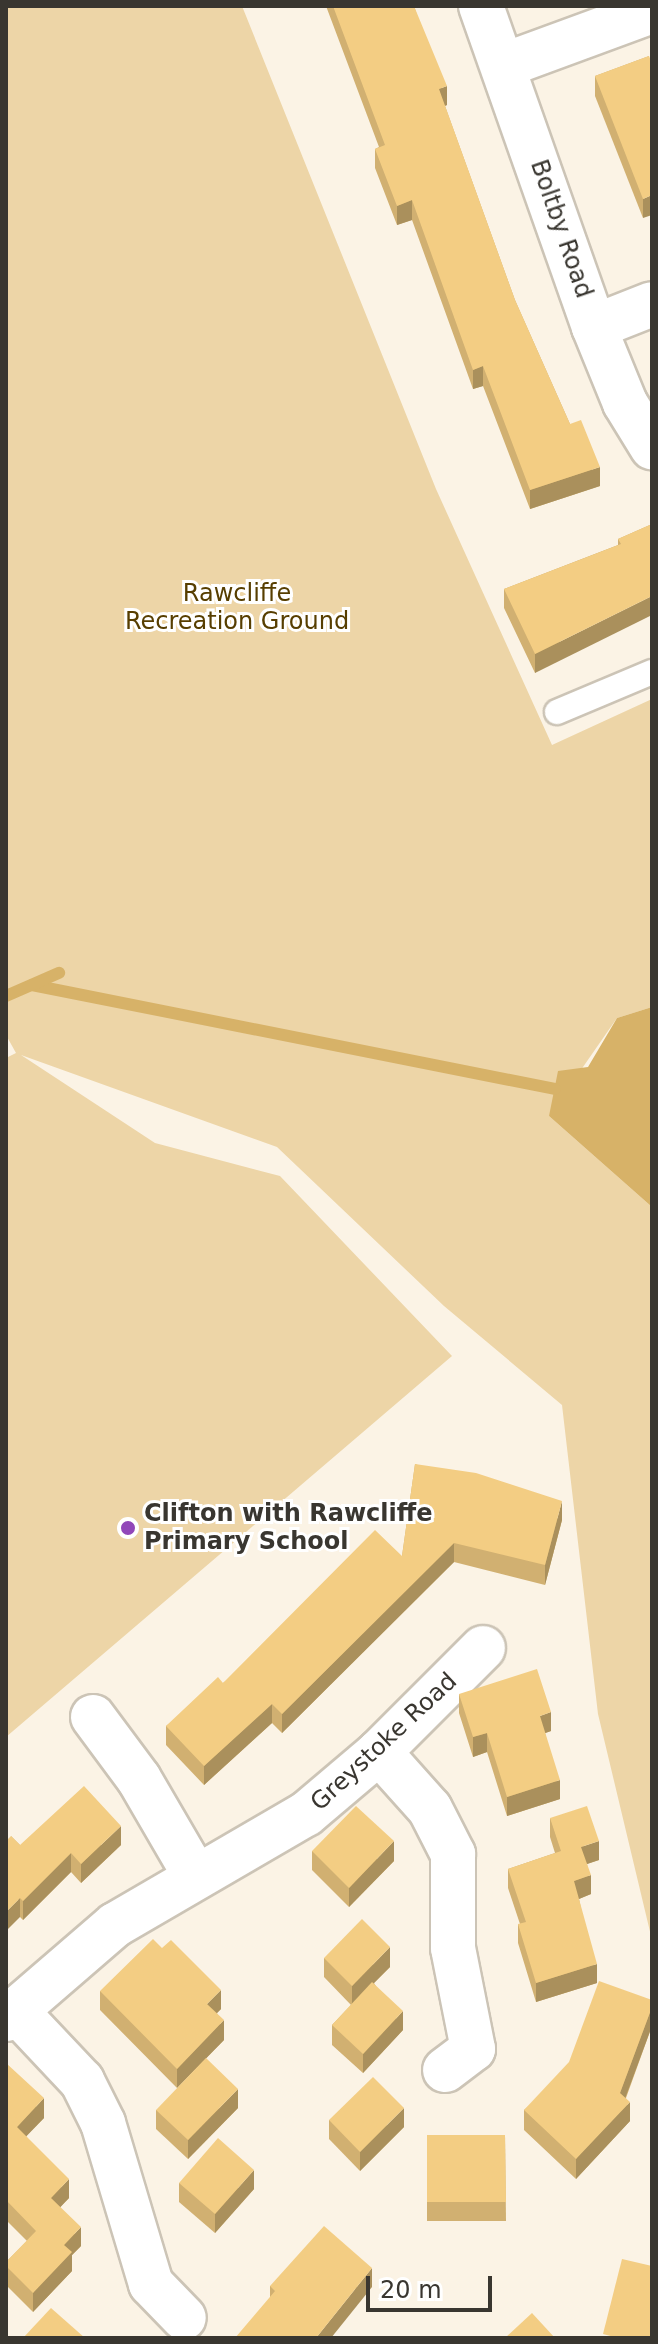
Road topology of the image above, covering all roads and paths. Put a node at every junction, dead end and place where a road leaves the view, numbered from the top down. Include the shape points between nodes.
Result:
1 (481, 6) edge
2 (652, 11) edge
3 (505, 65) junction
4 (652, 304) edge
5 (594, 327) junction
6 (652, 447) edge
7 (652, 672) edge
8 (557, 712) dead end
9 (483, 1648) dead end
10 (93, 1717) dead end
11 (379, 1752) junction
12 (196, 1877) junction
13 (10, 2015) edge
14 (473, 2059) dead end
15 (184, 2318) dead end

1 - 3 street, Boltby Road
2 - 3 street
3 - 5 street, Boltby Road
4 - 5 street
5 - 6 street, Boltby Road via 625,403
7 - 8 lane
9 - 11 street, Greystoke Road
10 - 12 street via 139,1779
11 - 12 street, Greystoke Road via 306,1814
11 - 14 street via 430,1809 453,1854 453,1948
12 - 13 street, Greystoke Road via 115,1925
13 - 15 street via 82,2081 103,2123 137,2291

